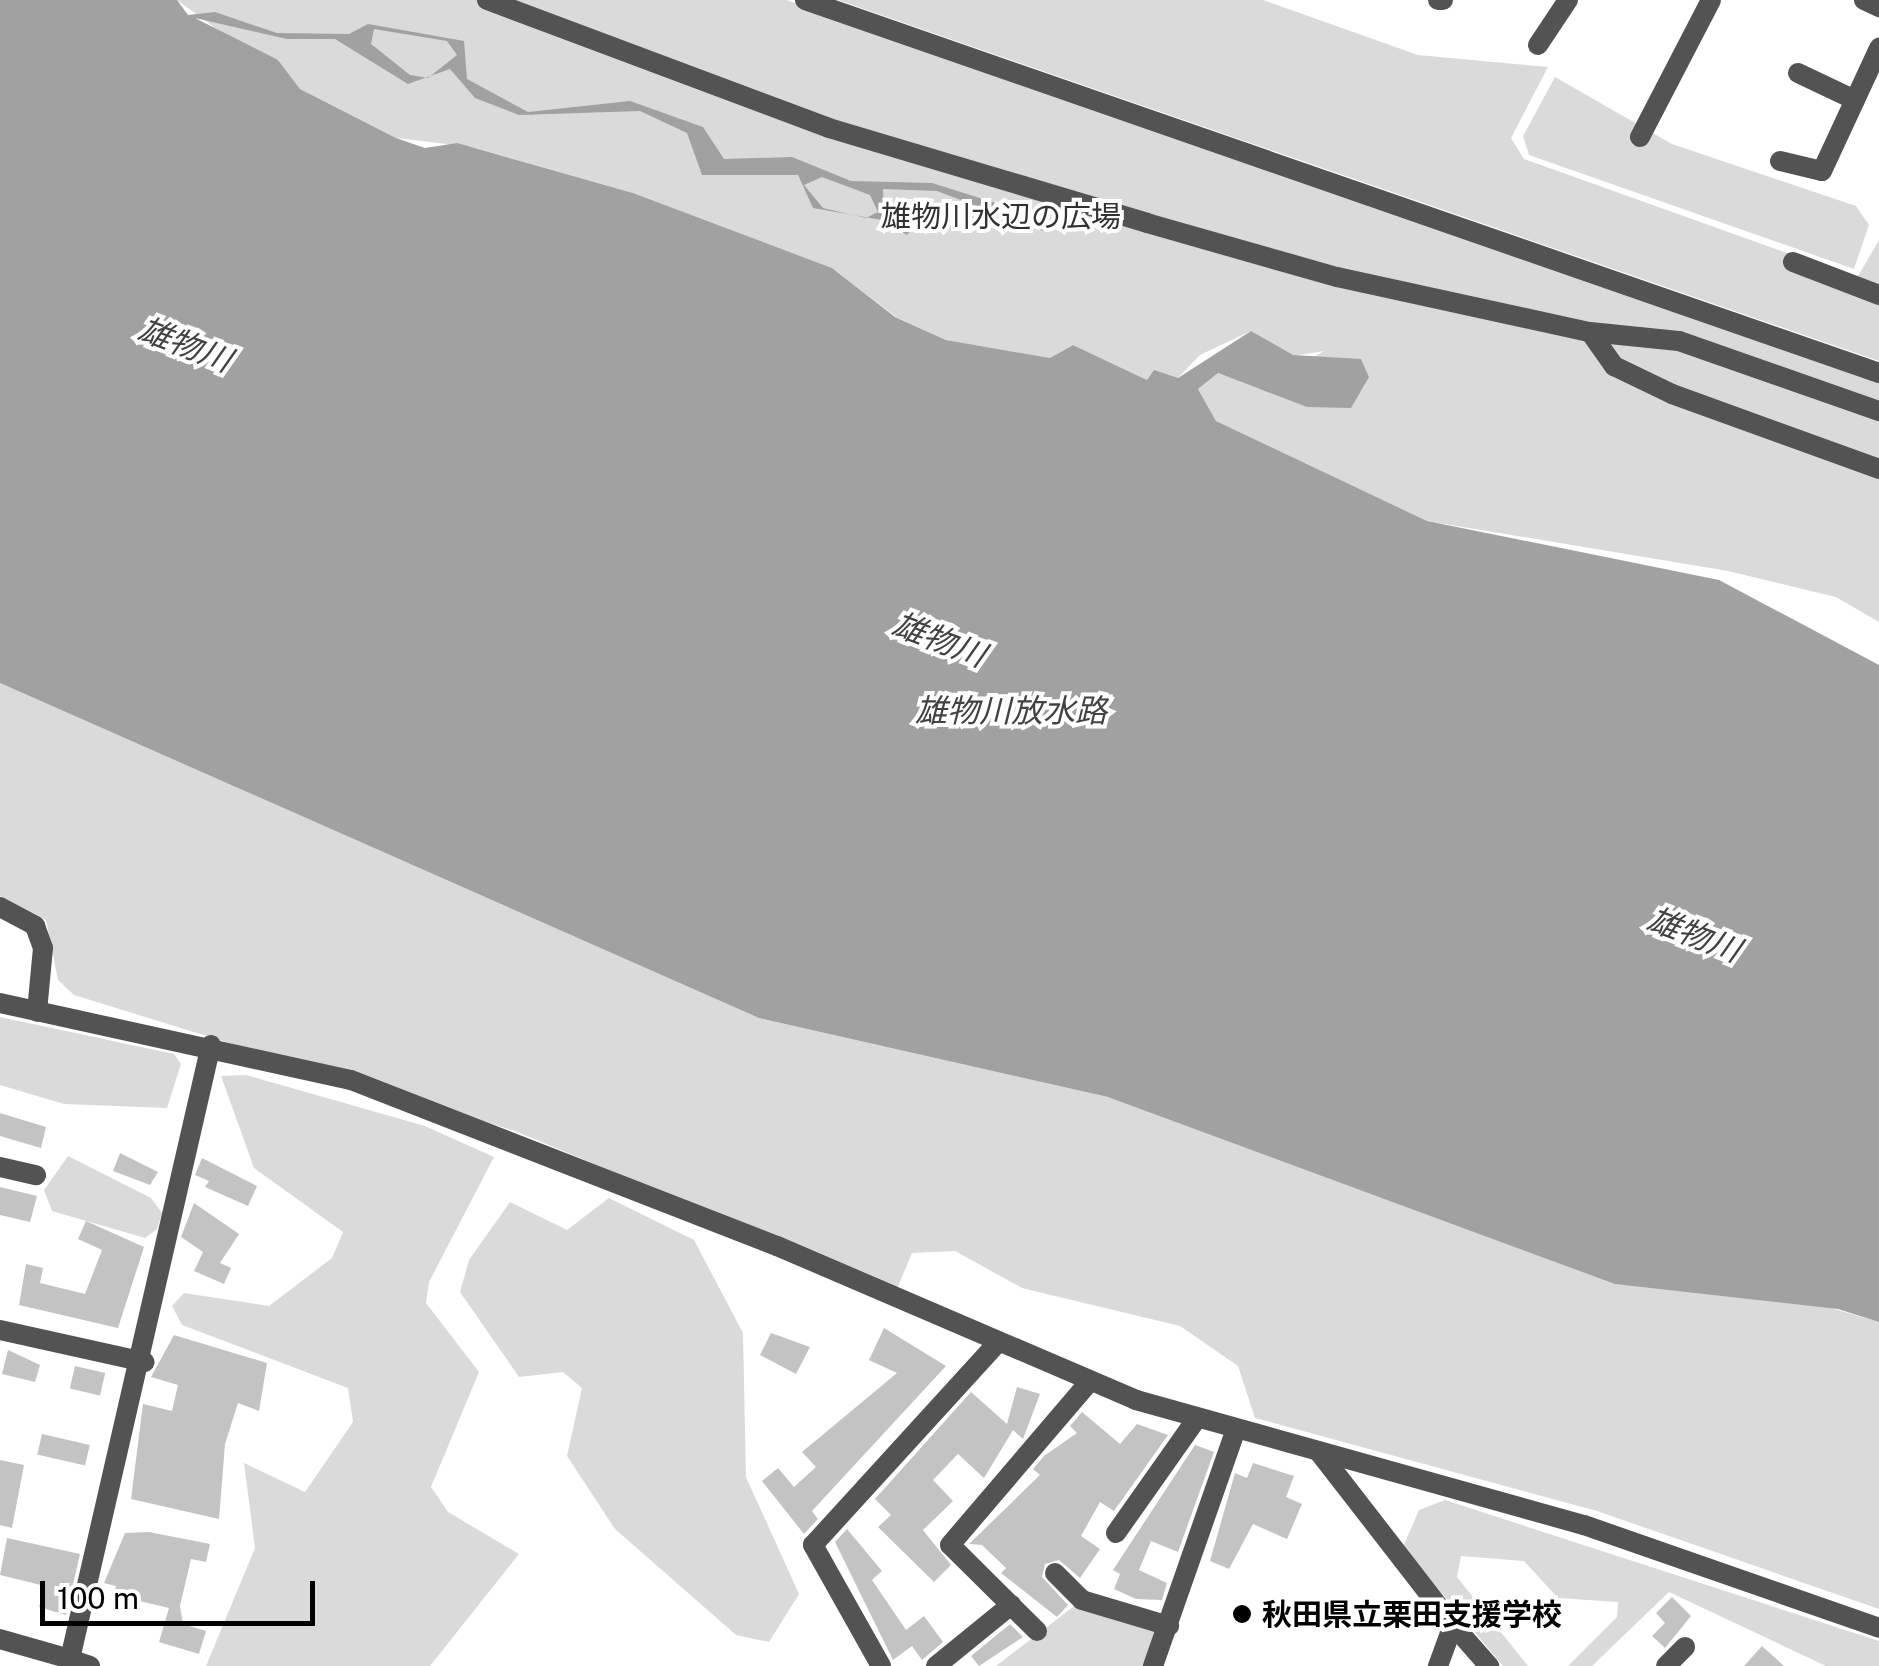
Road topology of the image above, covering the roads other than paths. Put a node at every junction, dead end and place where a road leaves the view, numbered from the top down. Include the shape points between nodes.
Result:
1 (487, 0) edge
2 (805, 0) edge
3 (1568, 0) edge
4 (1711, 0) edge
5 (1864, 0) edge
6 (1879, 7) edge
7 (1538, 44) dead end
8 (1879, 48) edge
9 (1798, 74) dead end
10 (1855, 100) junction
11 (1640, 137) dead end
12 (1780, 160) dead end
13 (1793, 262) dead end
14 (1879, 295) edge
15 (1590, 332) junction
16 (1879, 373) edge
17 (1879, 411) edge
18 (1879, 469) edge
19 (0, 907) edge
20 (0, 1003) edge
21 (37, 1012) junction
22 (211, 1045) junction
23 (0, 1166) edge
24 (36, 1175) dead end
25 (0, 1330) edge
26 (995, 1346) junction
27 (144, 1362) junction
28 (1089, 1382) junction
29 (1197, 1418) junction
30 (1236, 1430) junction
31 (1319, 1452) junction
32 (1116, 1533) dead end
33 (1055, 1574) dead end
34 (1011, 1605) junction
35 (1452, 1625) junction
36 (1169, 1626) junction
37 (1879, 1628) edge
38 (1037, 1631) dead end
39 (0, 1639) edge
40 (1685, 1647) dead end
41 (870, 1662) edge
42 (80, 1663) edge
43 (936, 1666) edge
44 (1152, 1666) edge
45 (1438, 1666) edge
46 (1489, 1666) edge
47 (1666, 1666) edge

1 - 15 street via 829,128 1338,277
2 - 16 street
3 - 7 street
4 - 11 street
5 - 6 street
8 - 10 street
9 - 10 street
10 - 12 street via 1822,170
13 - 14 street
15 - 17 street via 1679,341
15 - 18 street via 1614,366 1672,394
19 - 21 street via 39,937
20 - 21 street
21 - 22 street
22 - 26 street via 351,1080 561,1160
22 - 27 street
23 - 24 street
25 - 27 street
26 - 28 street
26 - 41 street via 812,1545
27 - 42 street
28 - 29 street
28 - 34 street via 950,1546
29 - 30 street
29 - 32 street
30 - 31 street
30 - 36 street
31 - 35 street
31 - 37 street via 1584,1524
33 - 36 street via 1082,1600
34 - 38 street
34 - 43 street
35 - 45 street
35 - 46 street
36 - 44 street
39 - 42 street
40 - 47 street

